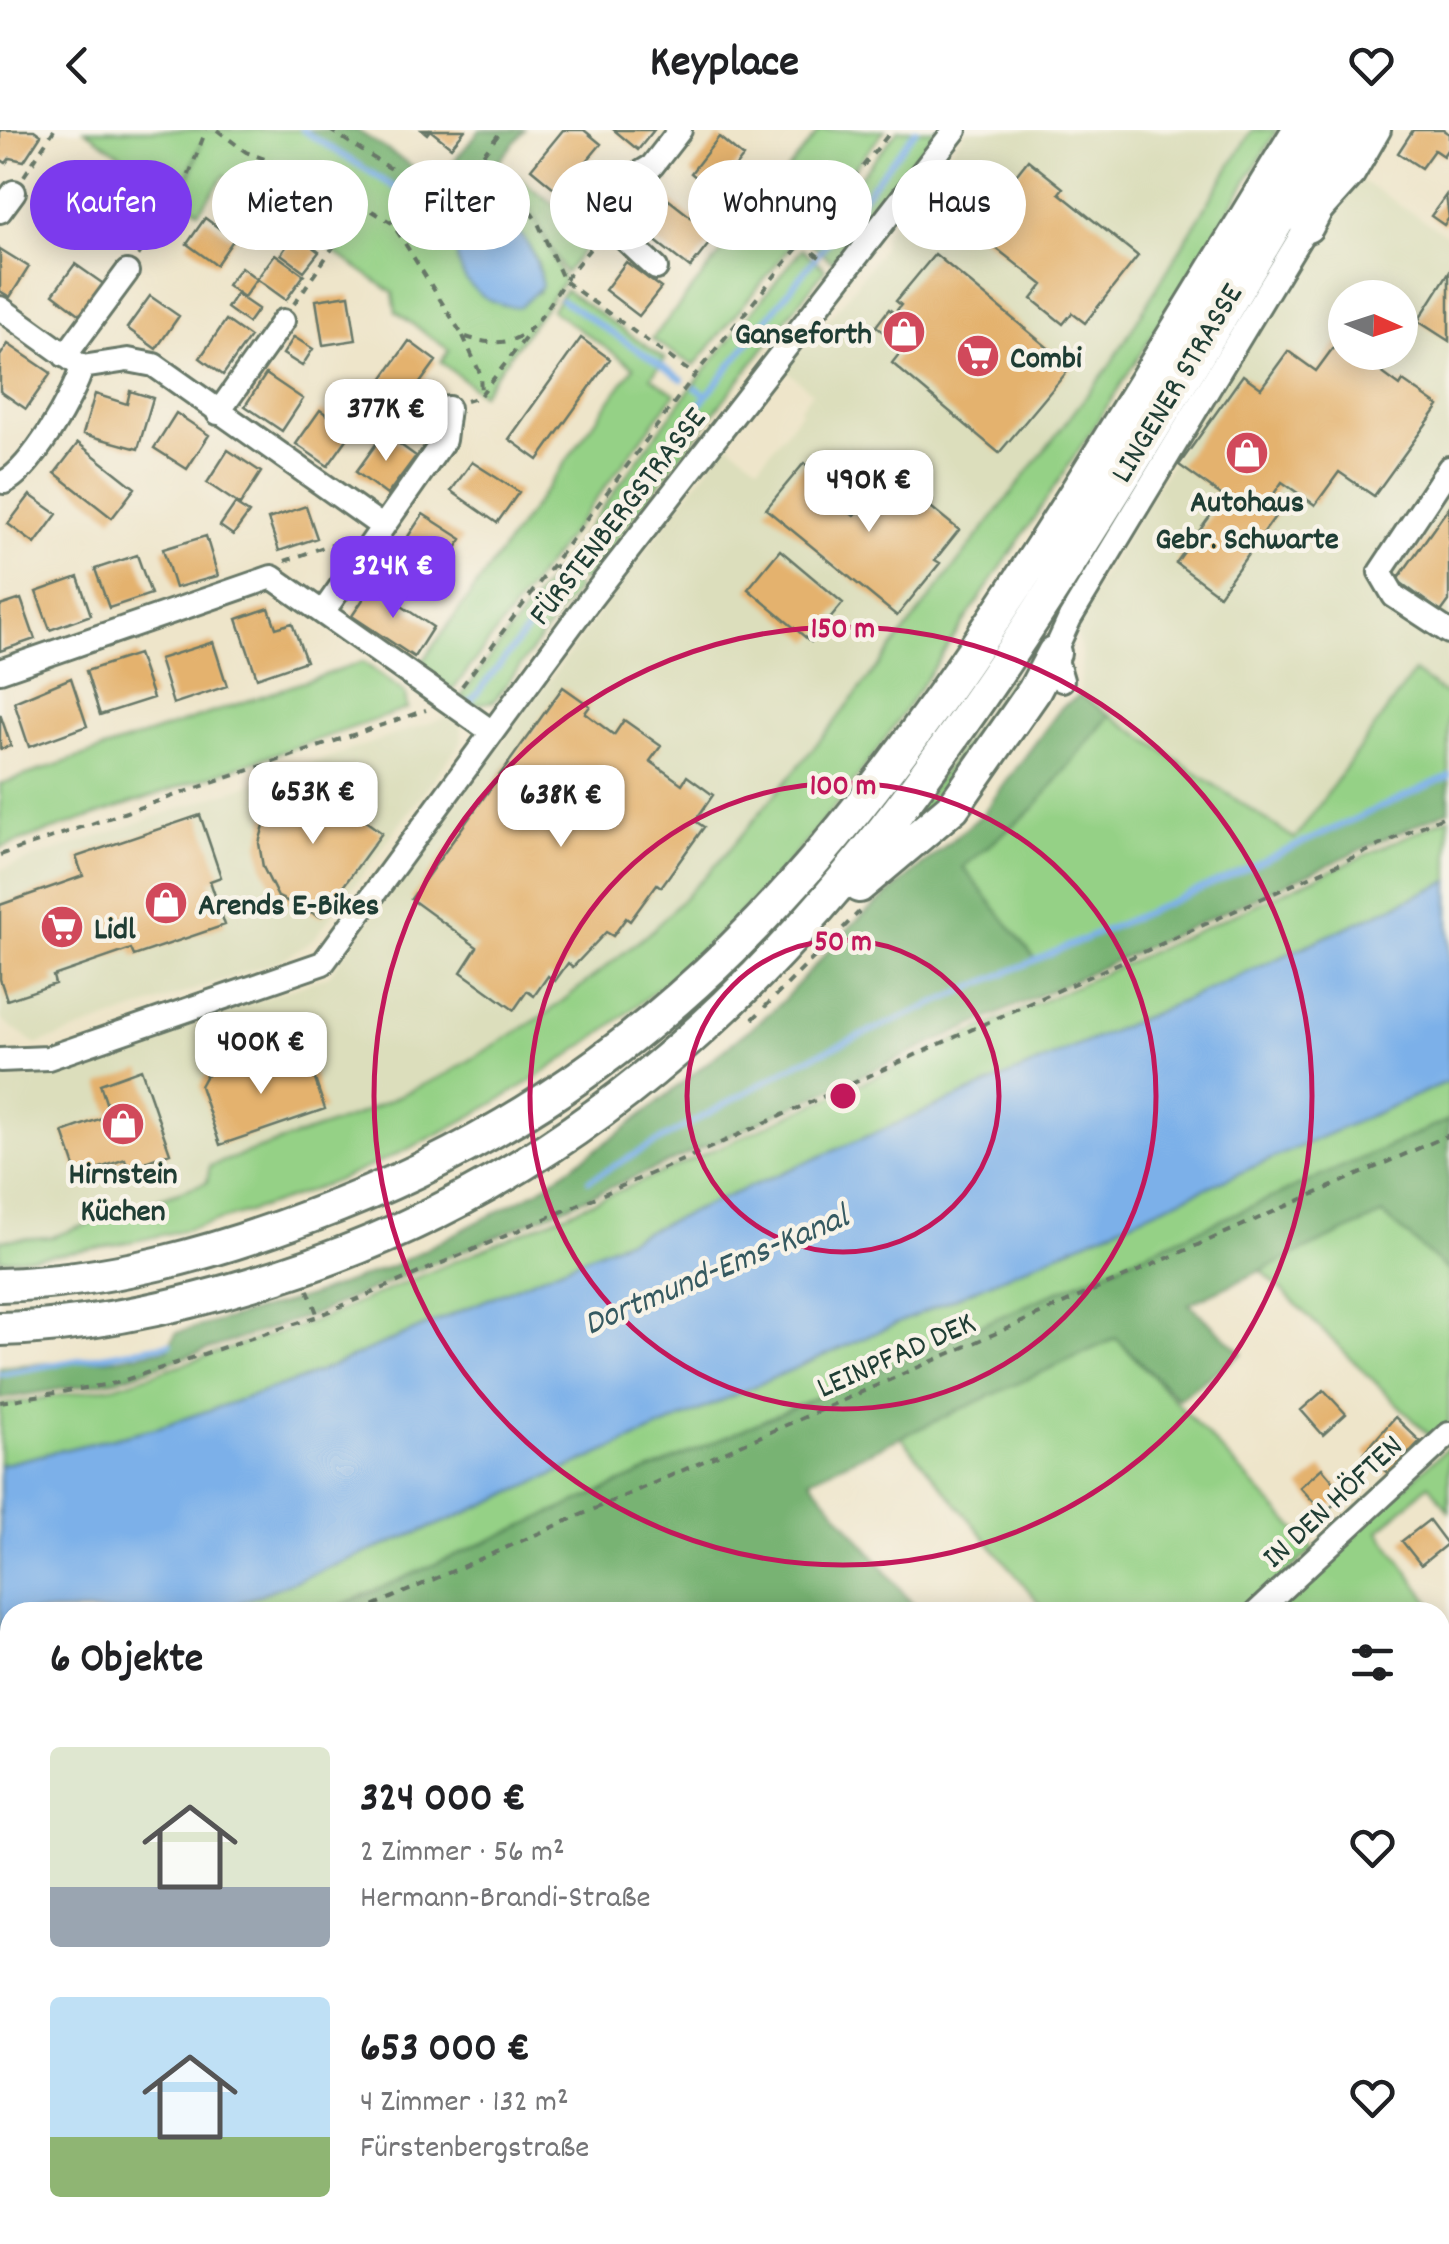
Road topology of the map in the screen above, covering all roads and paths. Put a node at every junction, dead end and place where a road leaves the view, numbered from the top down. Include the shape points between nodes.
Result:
1 (54, 130) edge
2 (206, 130) edge
3 (217, 130) edge
4 (330, 130) edge
5 (346, 130) edge
6 (502, 130) edge
7 (680, 130) edge
8 (892, 130) edge
9 (956, 130) edge
10 (1299, 130) edge
11 (1332, 130) edge
12 (1358, 130) edge
13 (1379, 130) edge
14 (341, 137) junction
15 (267, 160) edge
16 (479, 160) edge
17 (657, 160) edge
18 (869, 160) edge
19 (388, 163) edge
20 (14, 192) joint
21 (368, 209) edge
22 (0, 211) edge
23 (530, 215) edge
24 (1307, 226) junction
25 (332, 250) edge
26 (589, 250) edge
27 (637, 250) edge
28 (798, 250) edge
29 (810, 250) edge
30 (828, 264) dead end
31 (656, 268) dead end
32 (127, 272) joint
33 (564, 281) junction
34 (0, 308) edge
35 (283, 322) joint
36 (533, 328) junction
37 (463, 336) junction
38 (74, 362) junction
39 (695, 375) junction
40 (481, 394) junction
41 (448, 408) joint
42 (218, 414) junction
43 (1449, 468) edge
44 (4, 482) dead end
45 (379, 532) junction
46 (554, 564) junction
47 (272, 577) junction
48 (594, 595) junction
49 (323, 612) junction
50 (1449, 632) edge
51 (1058, 666) joint
52 (0, 670) edge
53 (450, 701) junction
54 (492, 732) junction
55 (1449, 814) edge
56 (0, 856) edge
57 (688, 1043) junction
58 (0, 1060) edge
59 (1449, 1135) edge
60 (0, 1285) edge
61 (308, 1290) dead end
62 (318, 1316) junction
63 (0, 1329) edge
64 (0, 1402) edge
65 (1449, 1434) edge
66 (382, 1602) edge
67 (1268, 1602) edge

1 - 20 path
2 - 32 path via 175,206
3 - 15 path
4 - 14 path
5 - 14 path
6 - 16 path
7 - 17 street
8 - 18 path
9 - 48 street, FÜRSTENBERGSTRASSE
10 - 60 highway via 966,663 865,803 789,894 700,982 561,1091 464,1149 347,1203 216,1252
11 - 57 highway via 1122,481 995,677 818,912
12 - 24 highway
13 - 24 street, LINGENER STRASSE via 1353,175
14 - 19 path
20 - 22 street
21 - 37 path via 392,223
23 - 33 path
24 - 51 street, LINGENER STRASSE via 1070,618
25 - 35 path
26 - 33 path
27 - 31 street
28 - 39 path
29 - 30 path
32 - 38 street
33 - 36 path
33 - 39 path
34 - 38 street
35 - 42 street
36 - 37 path via 500,345
36 - 40 path
37 - 40 path
38 - 42 street via 154,365
38 - 44 street via 77,385 28,466
39 - 46 path
40 - 41 path
41 - 45 street via 444,440
42 - 45 street
43 - 50 street via 1380,572 1394,596
45 - 47 path via 278,564
45 - 49 street
46 - 48 path
46 - 53 path
47 - 49 street
47 - 52 street
48 - 54 street, FÜRSTENBERGSTRASSE
49 - 53 street
51 - 57 highway via 953,807 860,886 750,1004
53 - 54 street
53 - 56 path
54 - 58 street, FÜRSTENBERGSTRASSE via 323,963 48,1058
55 - 62 path via 685,1159
57 - 63 highway via 489,1186 361,1250 228,1292 114,1316
59 - 66 path, LEINPFAD DEK
61 - 62 path
62 - 64 path via 116,1383
65 - 67 street, IN DEN HÖFTEN

